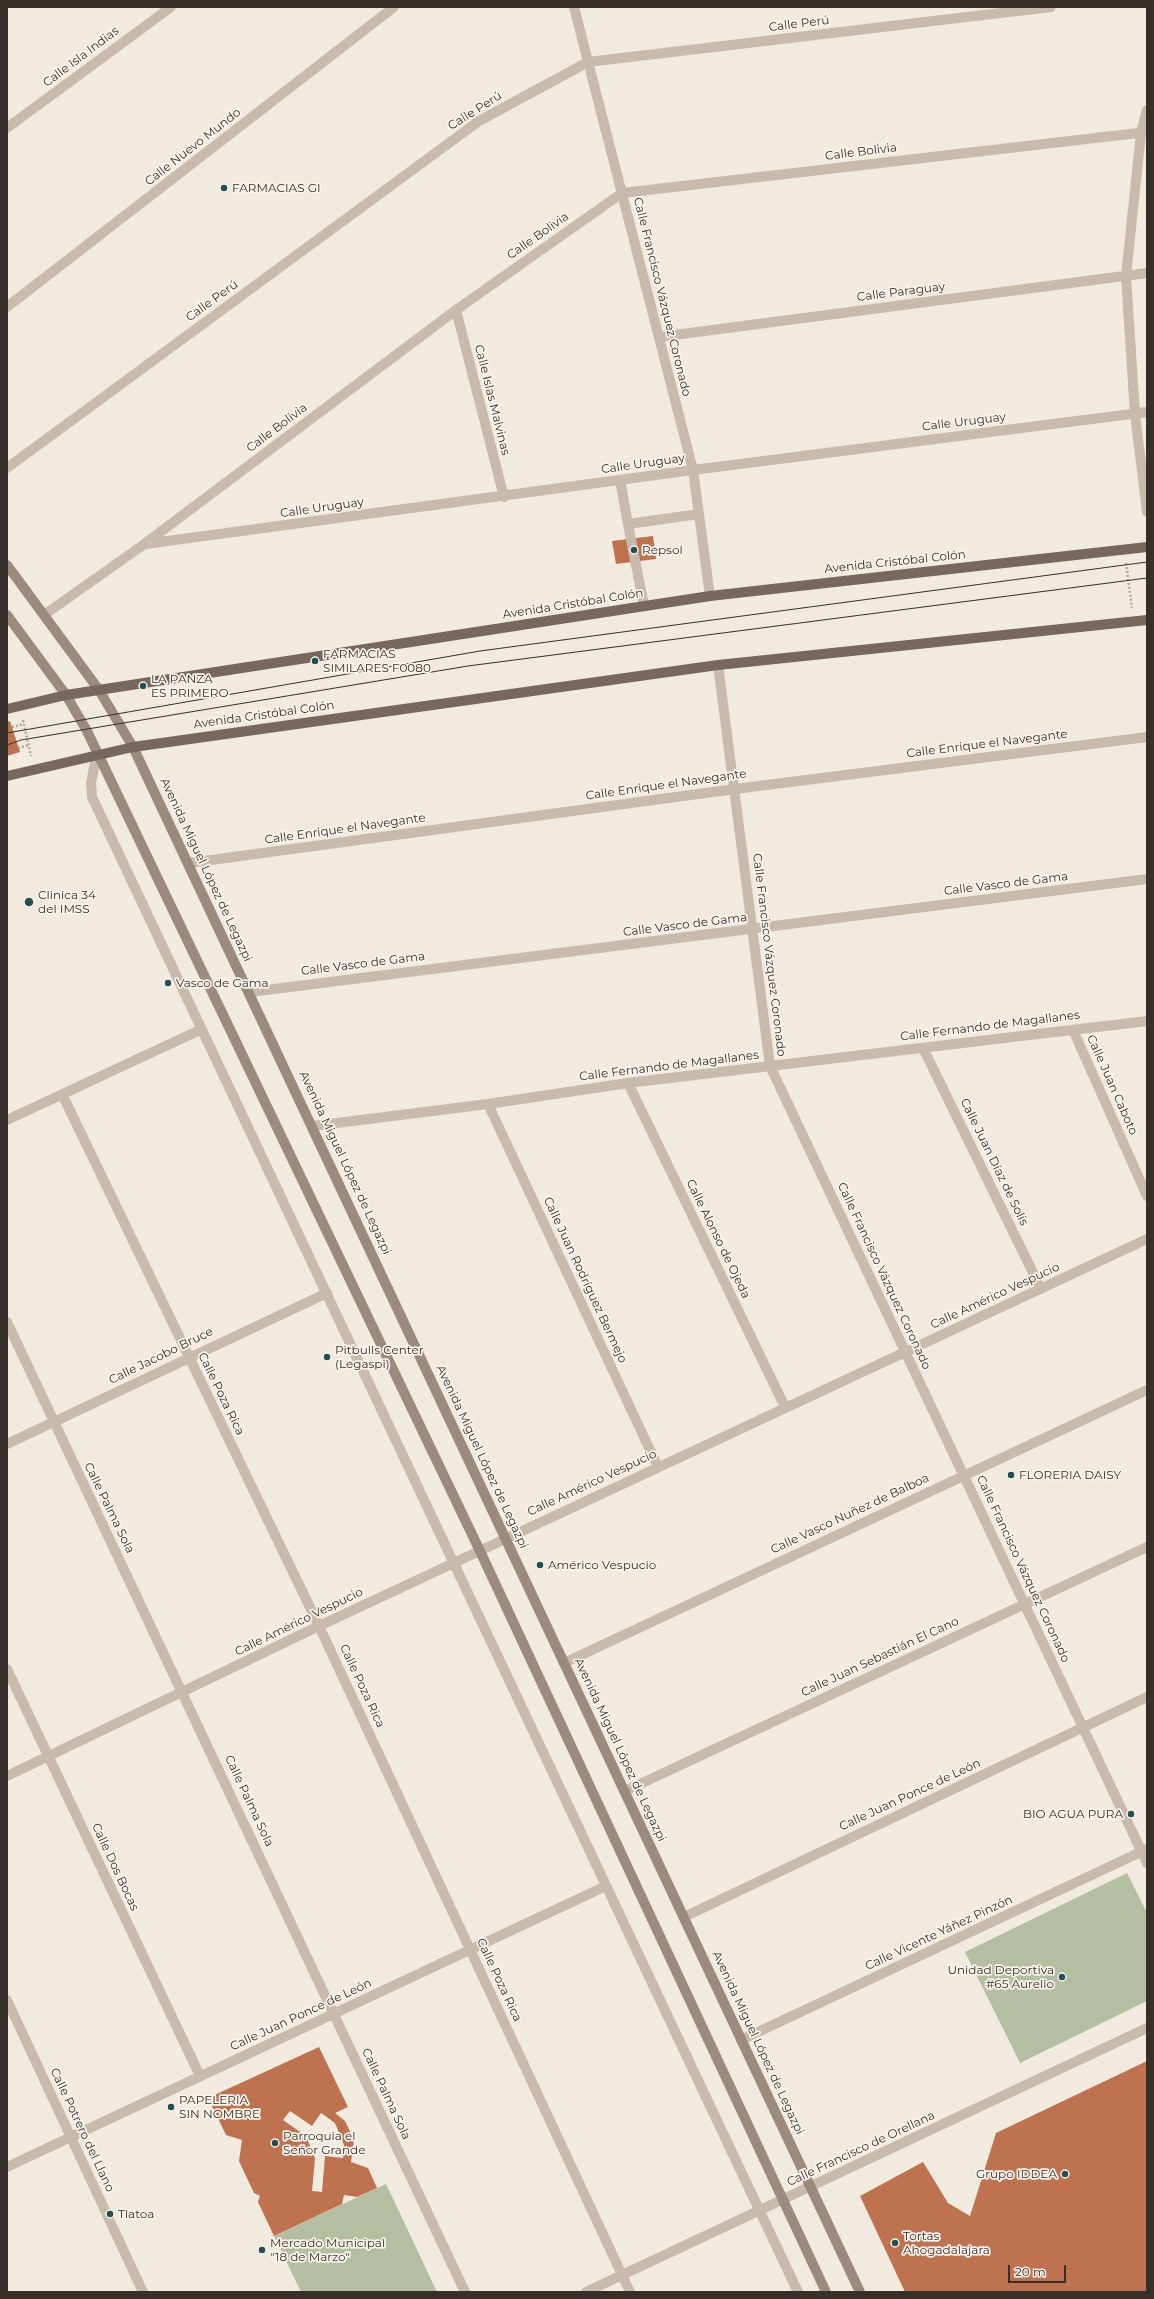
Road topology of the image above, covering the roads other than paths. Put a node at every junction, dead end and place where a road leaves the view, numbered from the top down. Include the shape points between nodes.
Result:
1 (171, 7) edge
2 (394, 7) edge
3 (574, 7) edge
4 (1051, 7) edge
5 (588, 62) junction
6 (1147, 110) edge
7 (7, 128) edge
8 (1144, 133) edge
9 (622, 193) junction
10 (1147, 273) edge
11 (1126, 276) junction
12 (7, 307) edge
13 (456, 310) junction
14 (659, 337) junction
15 (1147, 412) edge
16 (1135, 414) junction
17 (7, 468) edge
18 (693, 470) junction
19 (620, 480) junction
20 (504, 496) junction
21 (1147, 512) edge
22 (699, 514) junction
23 (628, 524) junction
24 (143, 545) junction
25 (1147, 547) edge
26 (7, 565) edge
27 (710, 596) junction
28 (644, 606) junction
29 (44, 614) junction
30 (9, 620) edge
31 (1147, 620) edge
32 (718, 665) junction
33 (99, 690) junction
34 (66, 695) junction
35 (7, 709) edge
36 (1147, 738) edge
37 (133, 747) junction
38 (97, 753) junction
39 (7, 776) edge
40 (735, 789) junction
41 (189, 863) junction
42 (1147, 879) edge
43 (753, 929) junction
44 (250, 992) junction
45 (1147, 1021) edge
46 (202, 1029) junction
47 (1073, 1030) junction
48 (923, 1048) junction
49 (770, 1066) junction
50 (628, 1082) junction
51 (62, 1094) junction
52 (488, 1104) junction
53 (7, 1120) edge
54 (313, 1126) junction
55 (1147, 1196) edge
56 (1147, 1239) edge
57 (1041, 1289) junction
58 (327, 1293) junction
59 (7, 1322) edge
60 (906, 1351) junction
61 (189, 1357) junction
62 (1147, 1390) edge
63 (785, 1407) junction
64 (54, 1423) junction
65 (7, 1444) edge
66 (658, 1467) junction
67 (964, 1475) junction
68 (505, 1539) junction
69 (1147, 1547) edge
70 (480, 1551) junction
71 (455, 1562) junction
72 (1025, 1604) junction
73 (319, 1626) junction
74 (564, 1663) junction
75 (7, 1669) edge
76 (183, 1692) junction
77 (1147, 1697) edge
78 (1083, 1727) junction
79 (48, 1756) junction
80 (7, 1776) edge
81 (625, 1791) junction
82 (1144, 1850) edge
83 (1147, 1862) edge
84 (606, 1886) junction
85 (684, 1917) junction
86 (470, 1950) junction
87 (7, 2000) edge
88 (334, 2014) junction
89 (1147, 2028) edge
90 (741, 2040) junction
91 (200, 2076) junction
92 (71, 2137) junction
93 (7, 2167) edge
94 (811, 2187) junction
95 (783, 2200) junction
96 (760, 2211) junction
97 (623, 2275) junction
98 (143, 2292) edge
99 (465, 2292) edge
100 (586, 2292) edge
101 (630, 2292) edge
102 (798, 2292) edge
103 (826, 2292) edge
104 (860, 2292) edge

1 - 7 street, Calle Isla Indias
2 - 12 street, Calle Nuevo Mundo
3 - 5 street, Calle Francisco Vázquez Coronado
4 - 5 street, Calle Perú
5 - 9 street, Calle Francisco Vázquez Coronado
5 - 17 street, Calle Perú via 479,121
6 - 8 street
8 - 9 street, Calle Bolivia
8 - 11 street
9 - 13 street, Calle Bolivia
9 - 14 street, Calle Francisco Vázquez Coronado
10 - 11 street, Calle Paraguay
11 - 14 street, Calle Paraguay
11 - 16 street
13 - 20 street, Calle Islas Malvinas
13 - 24 street, Calle Bolivia
14 - 18 street, Calle Francisco Vázquez Coronado
15 - 16 street, Calle Uruguay
16 - 18 street, Calle Uruguay
16 - 21 street
18 - 19 street, Calle Uruguay
18 - 22 street, Calle Francisco Vázquez Coronado
19 - 20 street, Calle Uruguay
19 - 23 street
20 - 24 street, Calle Uruguay
22 - 23 street
22 - 27 street, Calle Francisco Vázquez Coronado
23 - 28 street
24 - 29 street, Calle Bolivia
25 - 27 main road, Avenida Cristóbal Colón
26 - 29 main road, Avenida Miguel López de Legazpi
27 - 28 main road, Avenida Cristóbal Colón
28 - 33 main road, Avenida Cristóbal Colón
29 - 33 main road, Avenida Miguel López de Legazpi
30 - 34 main road
31 - 32 main road, Avenida Cristóbal Colón
32 - 37 main road, Avenida Cristóbal Colón
32 - 40 street, Calle Francisco Vázquez Coronado
33 - 34 main road, Avenida Cristóbal Colón
33 - 37 main road, Avenida Miguel López de Legazpi
34 - 35 main road, Avenida Cristóbal Colón
34 - 38 main road
36 - 40 street, Calle Enrique el Navegante
37 - 38 main road, Avenida Cristóbal Colón
37 - 41 main road, Avenida Miguel López de Legazpi
38 - 39 main road, Avenida Cristóbal Colón
38 - 46 street via 91,783 92,796
38 - 70 main road
40 - 41 street, Calle Enrique el Navegante
40 - 43 street, Calle Francisco Vázquez Coronado
41 - 44 main road, Avenida Miguel López de Legazpi
42 - 43 street, Calle Vasco de Gama
43 - 44 street, Calle Vasco de Gama
43 - 49 street, Calle Francisco Vázquez Coronado
44 - 54 main road, Avenida Miguel López de Legazpi
45 - 47 street, Calle Fernando de Magallanes
46 - 51 street
46 - 58 street
47 - 48 street, Calle Fernando de Magallanes
47 - 55 street, Calle Juan Caboto
48 - 49 street, Calle Fernando de Magallanes
48 - 57 street, Calle Juan Díaz de Solís
49 - 50 street, Calle Fernando de Magallanes
49 - 60 street, Calle Francisco Vázquez Coronado
50 - 52 street, Calle Fernando de Magallanes
50 - 63 street, Calle Alonso de Ojeda
51 - 53 street
51 - 61 street, Calle Poza Rica
52 - 54 street, Calle Fernando de Magallanes
52 - 66 street, Calle Juan Rodríguez Bermejo
54 - 68 main road, Avenida Miguel López de Legazpi
56 - 57 street, Calle Américo Vespucio
57 - 60 street, Calle Américo Vespucio
58 - 61 street, Calle Jacobo Bruce
58 - 71 street
59 - 64 street, Calle Palma Sola
60 - 63 street, Calle Américo Vespucio
60 - 67 street, Calle Francisco Vázquez Coronado
61 - 64 street, Calle Jacobo Bruce
61 - 73 street, Calle Poza Rica
62 - 67 street, Calle Vasco Nuñez de Balboa
63 - 66 street, Calle Américo Vespucio
64 - 65 street, Calle Jacobo Bruce
64 - 76 street, Calle Palma Sola
66 - 68 street, Calle Américo Vespucio
67 - 72 street, Calle Francisco Vázquez Coronado
67 - 74 street, Calle Vasco Nuñez de Balboa
68 - 70 street, Calle Américo Vespucio
68 - 74 main road, Avenida Miguel López de Legazpi
69 - 72 street, Calle Juan Sebastián El Cano
70 - 71 street, Calle Américo Vespucio
70 - 95 main road
71 - 73 street, Calle Américo Vespucio
71 - 84 street
72 - 78 street, Calle Francisco Vázquez Coronado
72 - 81 street, Calle Juan Sebastián El Cano
73 - 76 street, Calle Américo Vespucio
73 - 86 street, Calle Poza Rica
74 - 81 main road, Avenida Miguel López de Legazpi
75 - 79 street, Calle Dos Bocas
76 - 79 street, Calle Américo Vespucio
76 - 88 street, Calle Palma Sola
77 - 78 street, Calle Juan Ponce de León
78 - 82 street, Calle Francisco Vázquez Coronado
78 - 85 street, Calle Juan Ponce de León
79 - 80 street, Calle Américo Vespucio
79 - 91 street, Calle Dos Bocas
81 - 85 main road, Avenida Miguel López de Legazpi
82 - 83 street, Calle Francisco Vázquez Coronado
82 - 90 street, Calle Vicente Yáñez Pinzón
84 - 86 street, Calle Juan Ponce de León
84 - 96 street
85 - 90 main road, Avenida Miguel López de Legazpi
86 - 88 street, Calle Juan Ponce de León
86 - 97 street, Calle Poza Rica
87 - 92 street, Calle Potrero del Llano
88 - 91 street, Calle Juan Ponce de León
88 - 99 street, Calle Palma Sola
89 - 94 street, Calle Francisco de Orellana
90 - 94 main road, Avenida Miguel López de Legazpi
91 - 92 street, Calle Juan Ponce de León
92 - 93 street, Calle Juan Ponce de León
92 - 98 street, Calle Potrero del Llano
94 - 95 street, Calle Francisco de Orellana
94 - 104 main road, Avenida Miguel López de Legazpi
95 - 96 street, Calle Francisco de Orellana
95 - 103 main road
96 - 97 street, Calle Francisco de Orellana
96 - 102 street
97 - 100 street, Calle Francisco de Orellana
97 - 101 street, Calle Poza Rica

